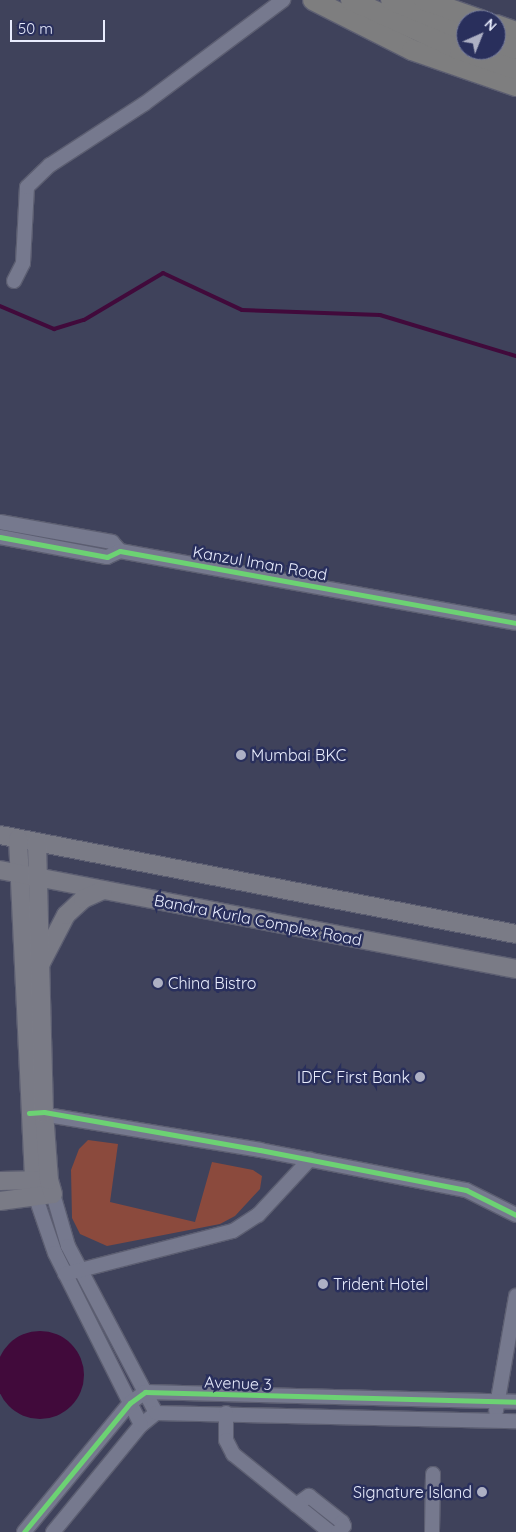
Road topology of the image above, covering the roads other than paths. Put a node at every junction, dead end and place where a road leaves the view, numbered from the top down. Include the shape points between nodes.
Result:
1 (284, 0) edge
2 (313, 0) edge
3 (351, 0) edge
4 (391, 0) edge
5 (424, 0) edge
6 (456, 11) edge
7 (456, 28) edge
8 (378, 34) junction
9 (516, 69) edge
10 (516, 78) edge
11 (516, 86) edge
12 (14, 281) dead end
13 (0, 522) edge
14 (0, 538) edge
15 (120, 551) junction
16 (516, 623) edge
17 (0, 835) edge
18 (18, 839) junction
19 (37, 842) junction
20 (0, 870) edge
21 (29, 876) junction
22 (103, 890) junction
23 (516, 934) edge
24 (40, 967) junction
25 (516, 969) edge
26 (37, 1113) junction
27 (310, 1159) junction
28 (0, 1181) edge
29 (42, 1188) junction
30 (0, 1201) edge
31 (516, 1215) edge
32 (81, 1270) junction
33 (66, 1274) junction
34 (516, 1296) edge
35 (145, 1392) junction
36 (516, 1402) edge
37 (130, 1403) junction
38 (495, 1403) junction
39 (156, 1413) junction
40 (226, 1413) junction
41 (516, 1421) edge
42 (497, 1422) junction
43 (141, 1425) junction
44 (433, 1474) dead end
45 (296, 1505) junction
46 (24, 1532) edge
47 (53, 1532) edge
48 (330, 1532) edge
49 (338, 1532) edge
50 (432, 1532) edge

1 - 12 street via 144,104 50,165 27,187 23,263
2 - 8 highway
3 - 9 highway via 460,50
4 - 7 highway
5 - 6 highway
8 - 10 highway via 386,29
8 - 11 highway via 412,50
13 - 15 street, Kanzul Iman Road via 112,542
14 - 15 street, Kanzul Iman Road via 107,556
15 - 16 street, Kanzul Iman Road
17 - 18 main road
18 - 19 main road
18 - 21 main road
19 - 21 main road
19 - 23 main road
20 - 21 main road, Bandra Kurla Complex Road
21 - 22 main road, Bandra Kurla Complex Road
21 - 24 main road
21 - 26 main road
22 - 24 main road via 83,899 66,915
22 - 25 main road, Bandra Kurla Complex Road
24 - 26 main road
26 - 27 street
26 - 29 main road
27 - 31 street via 476,1192
27 - 32 street via 258,1215 233,1231
28 - 29 main road
29 - 30 main road
29 - 32 street
29 - 33 street via 40,1218
32 - 33 street
32 - 35 street
33 - 37 street
34 - 38 street
35 - 37 street
35 - 38 street, Avenue 3
35 - 39 street
36 - 38 street, Avenue 3
37 - 43 street
37 - 46 street
38 - 42 street
39 - 40 street, Avenue 3
39 - 43 street
40 - 42 street, Avenue 3
40 - 45 street via 226,1440 233,1454
41 - 42 street, Avenue 3
43 - 47 street
44 - 50 street
45 - 48 street
45 - 49 street via 309,1496 342,1522 344,1526

